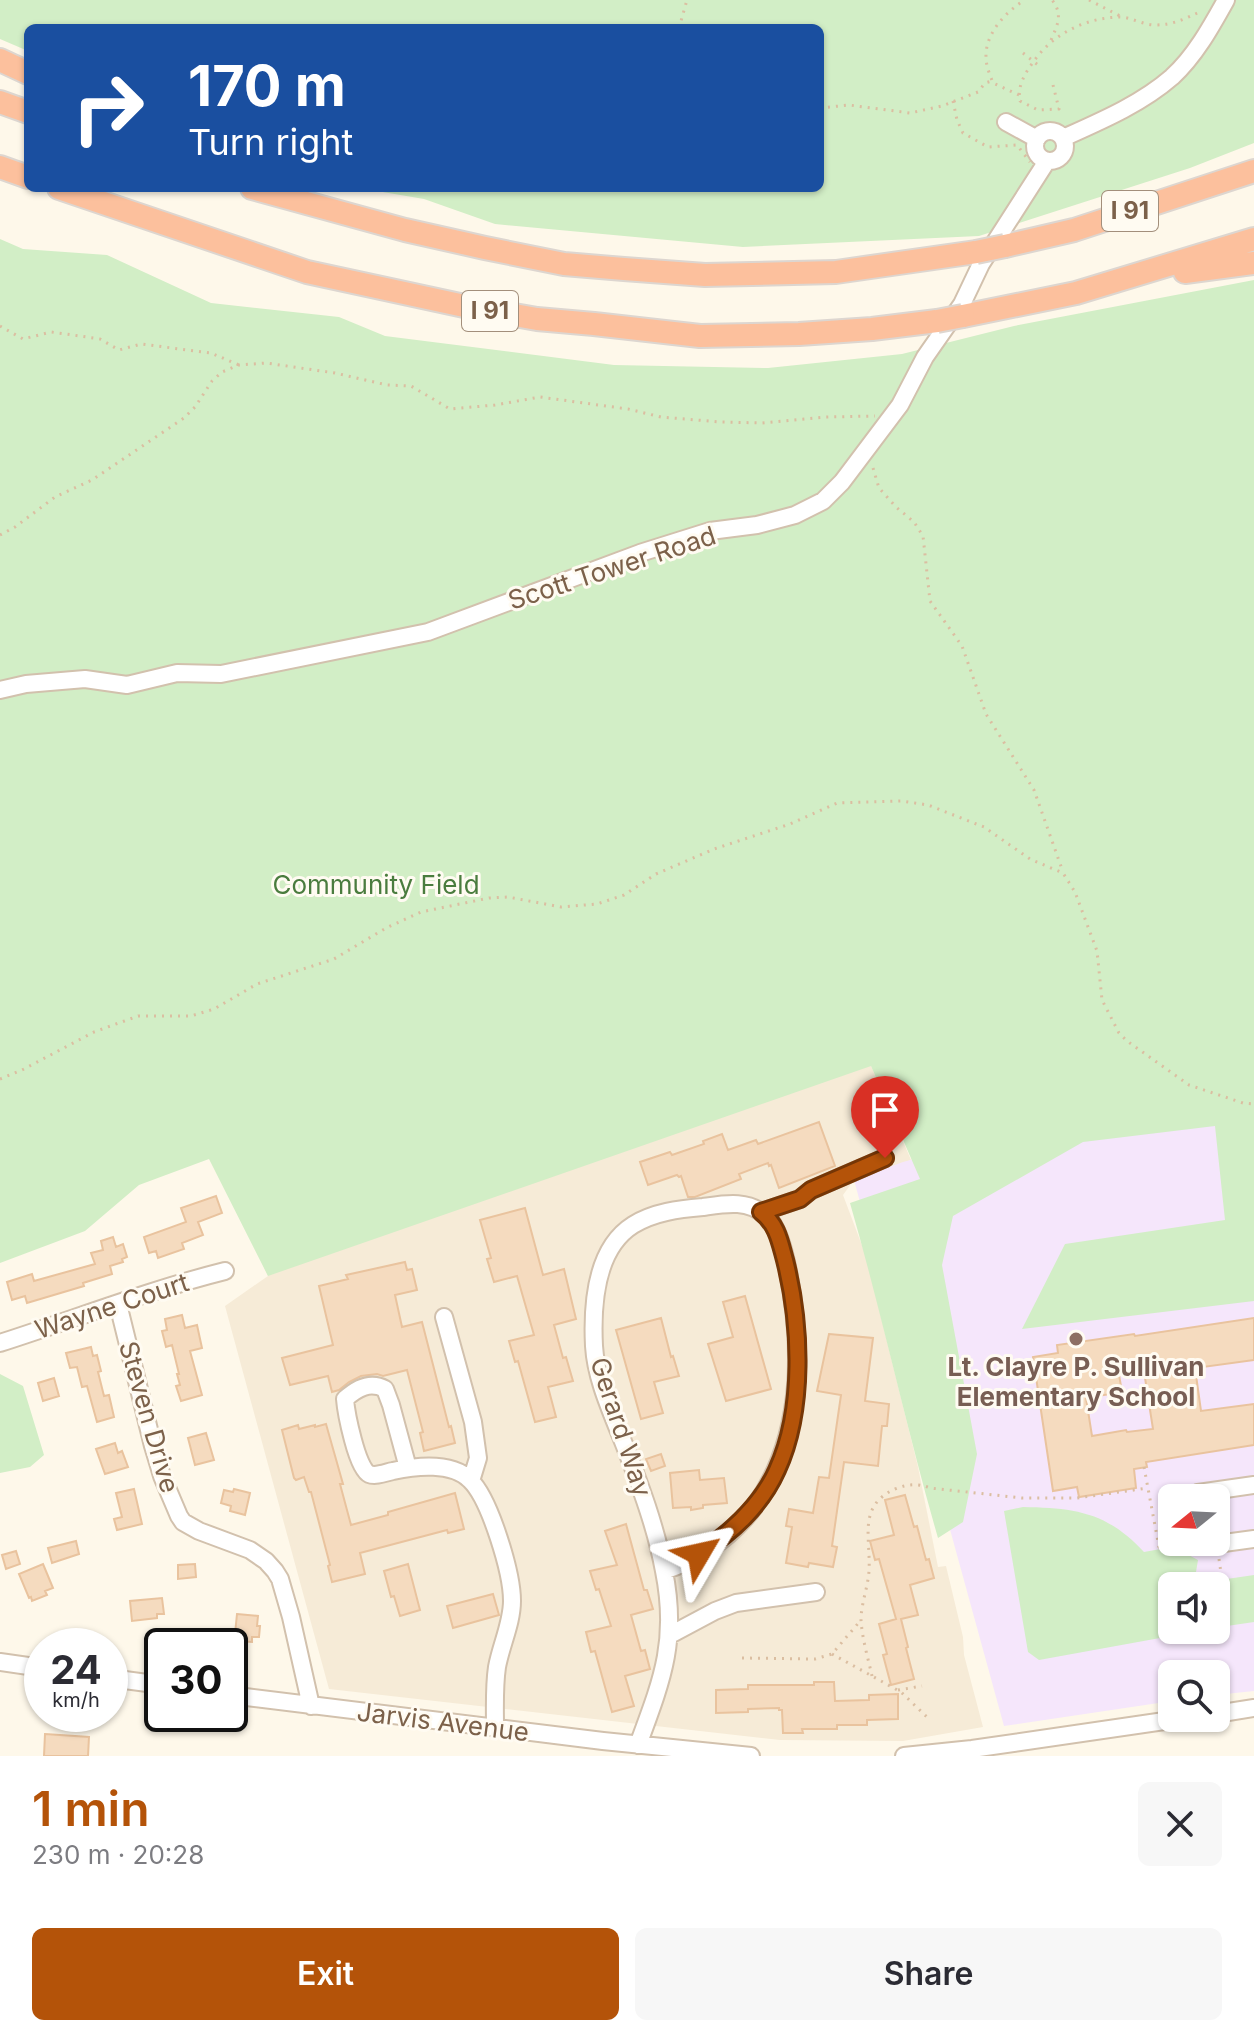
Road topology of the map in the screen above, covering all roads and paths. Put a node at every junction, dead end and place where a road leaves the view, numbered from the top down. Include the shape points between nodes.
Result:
1 (687, 0) edge
2 (1012, 0) edge
3 (1025, 0) edge
4 (1052, 0) edge
5 (1089, 0) edge
6 (1226, 0) edge
7 (1015, 6) junction
8 (1206, 10) dead end
9 (1122, 17) junction
10 (680, 24) edge
11 (1051, 40) junction
12 (1023, 53) dead end
13 (0, 60) edge
14 (1033, 62) junction
15 (1038, 65) dead end
16 (24, 71) edge
17 (992, 81) junction
18 (1053, 85) dead end
19 (1019, 95) junction
20 (953, 101) junction
21 (0, 102) edge
22 (824, 108) edge
23 (24, 111) edge
24 (1006, 122) dead end
25 (1063, 138) junction
26 (1037, 139) junction
27 (0, 167) edge
28 (1043, 168) junction
29 (1250, 172) edge
30 (24, 176) edge
31 (71, 192) edge
32 (267, 192) edge
33 (305, 192) edge
34 (405, 230) junction
35 (1254, 239) edge
36 (1254, 263) edge
37 (1124, 280) junction
38 (0, 326) edge
39 (239, 365) junction
40 (876, 416) dead end
41 (867, 449) junction
42 (0, 535) edge
43 (0, 690) edge
44 (1063, 873) junction
45 (0, 1079) edge
46 (1254, 1104) edge
47 (885, 1158) dead end
48 (761, 1212) junction
49 (225, 1271) dead end
50 (118, 1304) junction
51 (444, 1317) dead end
52 (0, 1343) edge
53 (1144, 1467) dead end
54 (408, 1468) junction
55 (471, 1481) junction
56 (1254, 1485) edge
57 (1148, 1488) junction
58 (1230, 1488) edge
59 (1254, 1539) edge
60 (1158, 1542) edge
61 (1230, 1542) edge
62 (1219, 1559) dead end
63 (664, 1571) junction
64 (1221, 1572) edge
65 (816, 1592) dead end
66 (861, 1620) junction
67 (670, 1635) junction
68 (832, 1654) junction
69 (742, 1658) dead end
70 (0, 1662) edge
71 (24, 1665) edge
72 (872, 1676) junction
73 (922, 1686) dead end
74 (898, 1690) junction
75 (248, 1697) edge
76 (311, 1706) junction
77 (1254, 1708) edge
78 (1230, 1712) edge
79 (929, 1719) dead end
80 (1158, 1722) edge
81 (495, 1728) junction
82 (638, 1745) junction
83 (751, 1756) edge
84 (904, 1756) edge

1 - 10 path
2 - 7 path
3 - 7 path
4 - 11 path via 1060,17
5 - 9 path
6 - 25 street via 1212,27 1172,77 1132,105
7 - 17 path via 998,24 987,48
8 - 9 path via 1155,25
9 - 11 path via 1091,22
11 - 14 path
12 - 14 path
13 - 16 highway
14 - 15 path
14 - 19 path
17 - 19 path
17 - 20 path
18 - 19 path via 1059,109 1038,110 1020,101
20 - 22 path via 910,113 849,105
20 - 28 path via 963,133 988,147 1017,145
21 - 23 highway
24 - 26 street
25 - 26 street via 1053,131
25 - 28 street via 1062,156
26 - 28 street
27 - 30 highway
28 - 41 street, Scott Tower Road via 900,405
29 - 34 highway, I 91, bridge via 1074,230 976,252 836,272 705,275 564,264
31 - 37 highway, I 91, bridge via 307,272 537,319 651,332 700,336 872,329 963,316
32 - 34 highway, I 91
33 - 34 highway
35 - 37 highway, I 91
36 - 37 highway
38 - 39 path via 23,339 51,332 100,339 119,350 141,344 211,353
39 - 40 path via 266,363 411,386 450,409 540,397 721,422
39 - 42 path via 212,381 184,418
41 - 43 street, Scott Tower Road via 823,501 795,515 710,531 640,553 428,632 221,674 177,673 127,685 85,679
41 - 44 path via 879,488 923,536 930,601 962,646 986,714 1034,790
44 - 45 path via 1030,859 984,827 928,805 837,803 714,849 597,904 561,907 508,897 421,912 334,959 257,984 214,1009 191,1016 138,1016
44 - 46 path via 1097,951 1102,1000 1119,1033 1189,1085
47 - 48 street
48 - 63 street via 775,1228 795,1311 795,1389 784,1452 745,1518 716,1543
48 - 63 street, Gerard Way via 732,1204 671,1210 644,1219 616,1242 597,1285 596,1365
49 - 50 street, Wayne Court
50 - 52 street, Wayne Court
50 - 76 street, Steven Drive via 153,1446 179,1516 199,1531 250,1550 275,1571
51 - 55 street via 473,1422 478,1458
53 - 57 path
54 - 54 street via 365,1471 346,1410 345,1399 352,1392 376,1384 385,1389
54 - 55 street via 448,1470
55 - 81 street via 495,1530 511,1592 497,1668
56 - 58 street
57 - 60 path
57 - 66 path via 1077,1498 1022,1498 919,1484 883,1494 868,1520 869,1571
59 - 61 street
62 - 64 path
63 - 67 street, Gerard Way
65 - 67 street via 736,1603
66 - 68 path
66 - 72 path
67 - 82 street, Gerard Way via 660,1688
68 - 69 path via 815,1659
68 - 72 path
70 - 71 street
72 - 74 path
73 - 74 path
74 - 79 path
75 - 76 street, Jarvis Avenue
76 - 81 street, Jarvis Avenue
77 - 78 street
80 - 84 street
81 - 82 street, Jarvis Avenue
82 - 83 street, Jarvis Avenue

